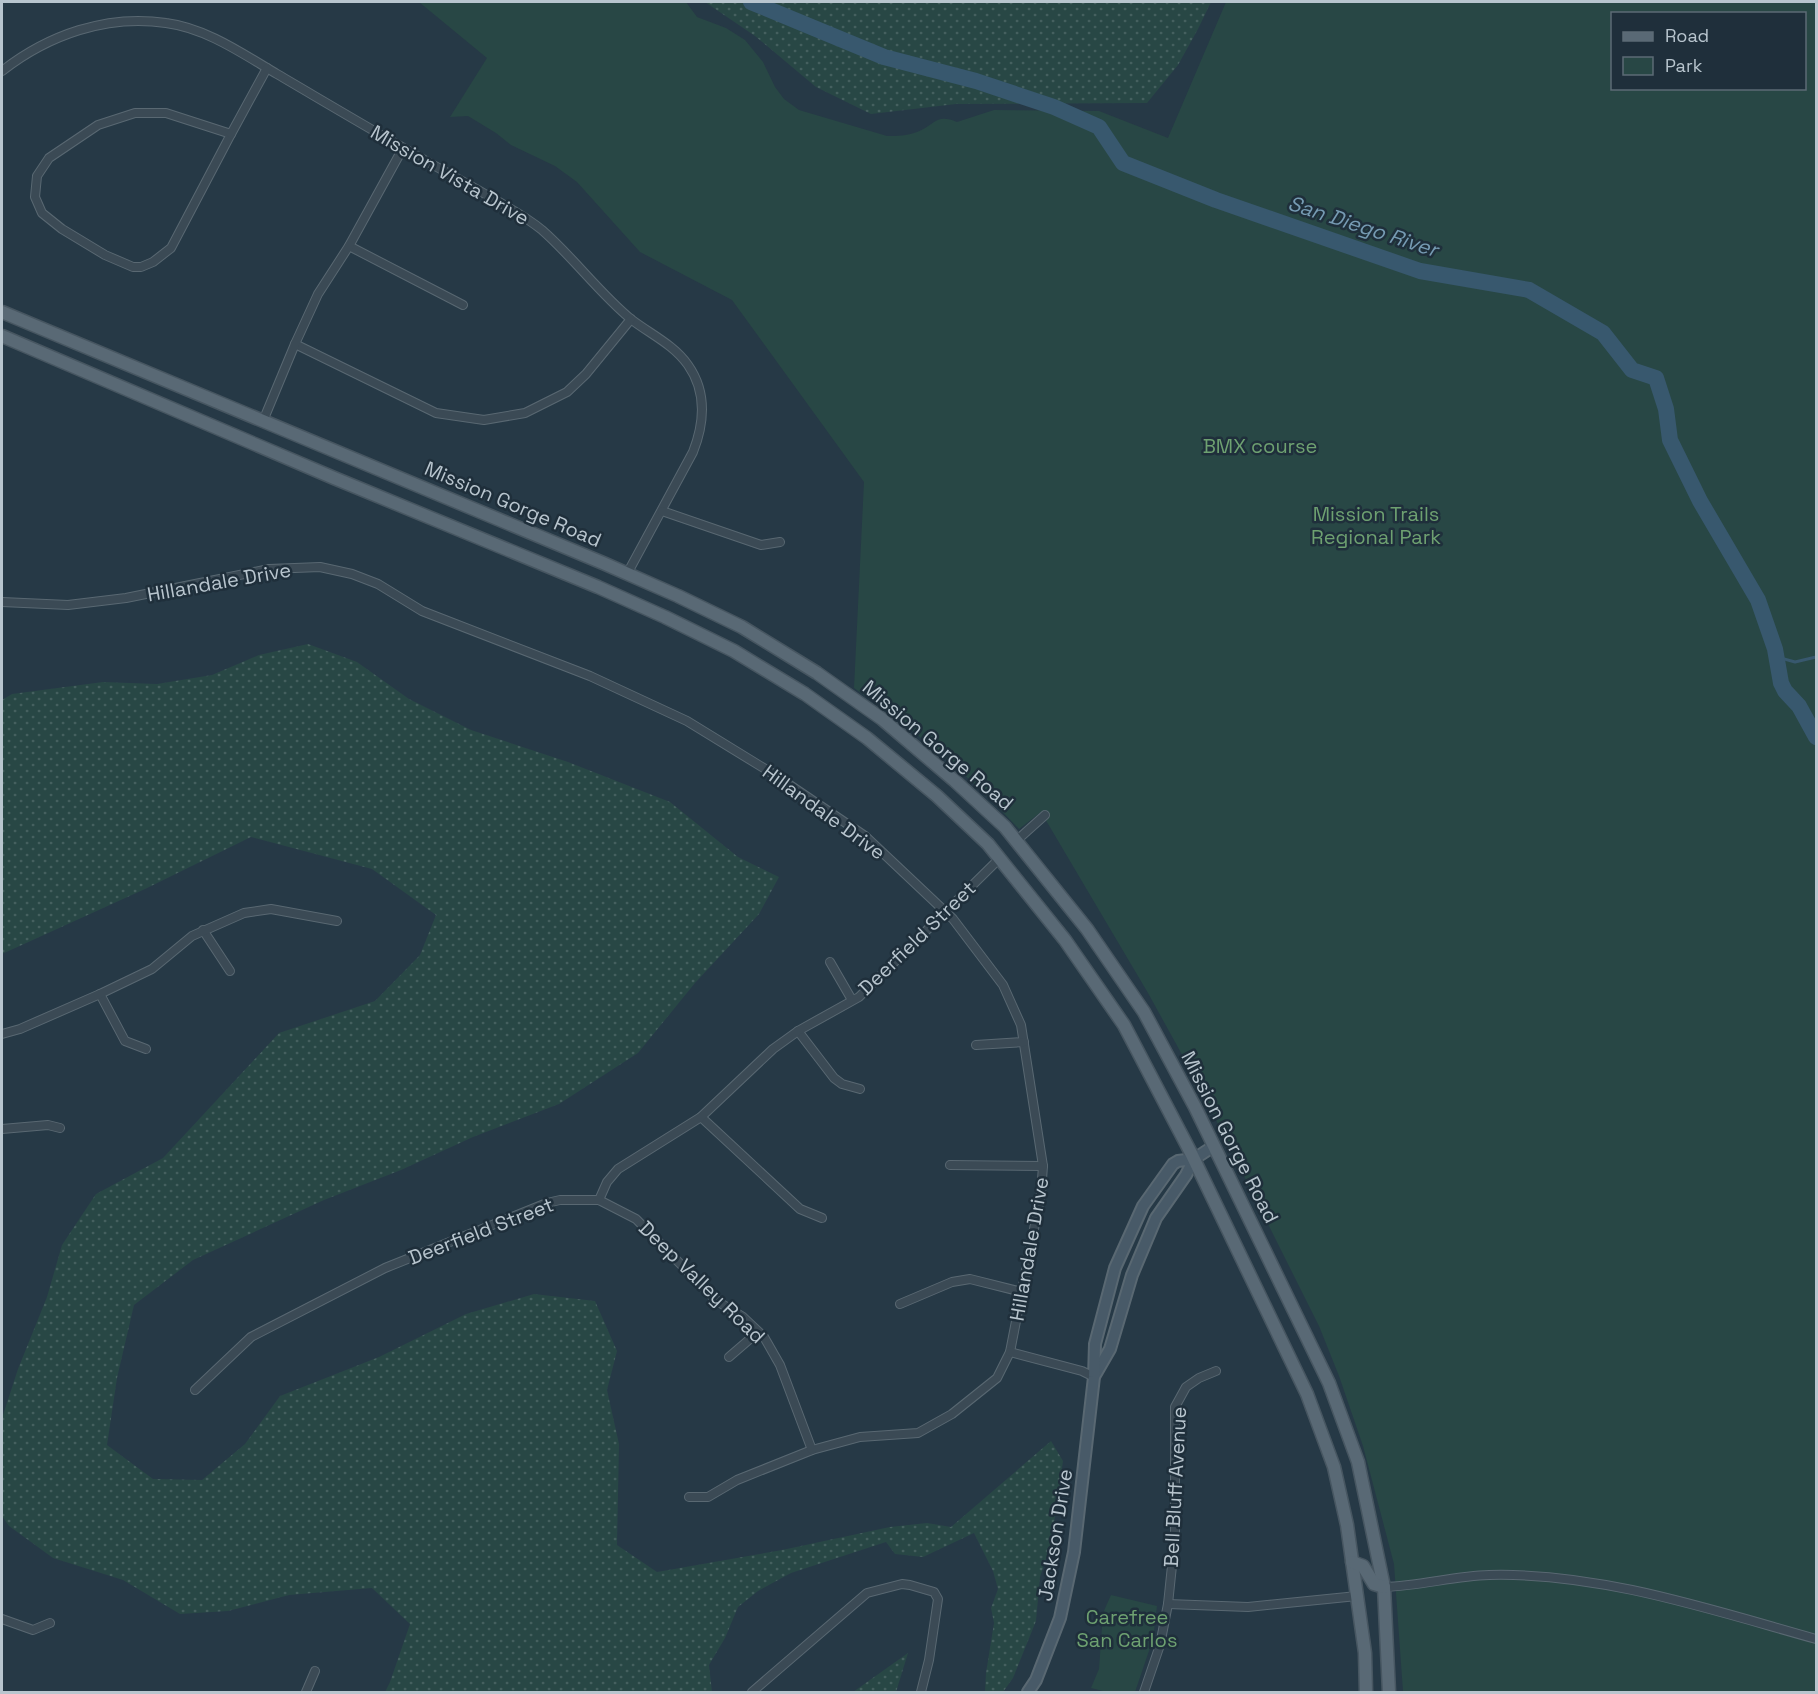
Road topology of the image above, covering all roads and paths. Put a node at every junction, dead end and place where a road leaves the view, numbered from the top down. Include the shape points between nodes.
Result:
1 (267, 68) junction
2 (2, 71) edge
3 (231, 134) junction
4 (403, 148) junction
5 (349, 246) junction
6 (463, 305) dead end
7 (2, 312) edge
8 (631, 319) junction
9 (2, 336) edge
10 (295, 344) junction
11 (263, 421) junction
12 (662, 511) junction
13 (780, 542) dead end
14 (627, 574) junction
15 (2, 602) edge
16 (1045, 815) dead end
17 (1016, 841) junction
18 (1000, 858) junction
19 (945, 911) junction
20 (337, 921) dead end
21 (203, 930) junction
22 (830, 962) dead end
23 (230, 971) dead end
24 (100, 994) junction
25 (852, 1000) junction
26 (798, 1031) junction
27 (2, 1034) edge
28 (1024, 1042) junction
29 (976, 1045) dead end
30 (146, 1049) dead end
31 (860, 1089) dead end
32 (701, 1117) junction
33 (60, 1128) dead end
34 (2, 1129) edge
35 (1214, 1146) junction
36 (1194, 1159) junction
37 (950, 1166) dead end
38 (1043, 1166) junction
39 (599, 1200) junction
40 (822, 1218) dead end
41 (1022, 1292) junction
42 (900, 1304) dead end
43 (758, 1332) junction
44 (1010, 1352) junction
45 (729, 1357) dead end
46 (1216, 1371) dead end
47 (1094, 1377) junction
48 (195, 1390) dead end
49 (812, 1450) junction
50 (689, 1497) dead end
51 (1352, 1562) junction
52 (1384, 1587) junction
53 (1357, 1596) junction
54 (1168, 1604) junction
55 (2, 1619) edge
56 (50, 1623) dead end
57 (1816, 1639) edge
58 (315, 1671) dead end
59 (306, 1692) edge
60 (752, 1692) edge
61 (921, 1692) edge
62 (1028, 1692) edge
63 (1144, 1692) edge
64 (1366, 1692) edge
65 (1389, 1692) edge

1 - 2 street, Mission Vista Drive via 191,28 136,20 91,26 65,35 20,57
1 - 3 street
1 - 4 street, Mission Vista Drive
3 - 3 street via 166,113 135,113 98,125 49,158 37,176 35,197 42,213 62,229 105,255 141,267 171,248
4 - 5 street
4 - 8 street, Mission Vista Drive via 542,230
5 - 6 street
5 - 10 street via 318,294
7 - 11 main road, Mission Gorge Road
8 - 10 street via 567,392 525,413 484,420 436,413
8 - 12 street, Mission Vista Drive via 668,344 689,366 699,389 701,432
9 - 18 main road, Mission Gorge Road via 598,587 734,651 805,693 867,738 945,804
10 - 11 street
11 - 14 main road, Mission Gorge Road
12 - 13 street via 761,546
12 - 14 street, Mission Vista Drive
14 - 17 main road, Mission Gorge Road via 742,627 817,673 890,726 955,781
15 - 19 street, Hillandale Drive via 80,604 269,569 320,567 352,574 378,584 422,611 590,676 687,721 865,836
16 - 17 street
17 - 35 main road, Mission Gorge Road via 1087,929 1144,1012
18 - 19 street, Deerfield Street
18 - 36 main road, Mission Gorge Road via 1065,940 1124,1025
19 - 25 street, Deerfield Street via 860,997
19 - 28 street, Hillandale Drive via 1003,985 1021,1025
20 - 21 street via 271,909 244,913
21 - 23 street
21 - 24 street via 152,969
22 - 25 street
24 - 27 street
24 - 30 street via 125,1041
25 - 26 street, Deerfield Street
26 - 31 street via 834,1078
26 - 32 street, Deerfield Street via 773,1049
28 - 29 street
28 - 38 street, Hillandale Drive
32 - 39 street, Deerfield Street via 618,1169
32 - 40 street via 800,1209
33 - 34 street via 48,1125
35 - 36 main road, Jackson Drive
35 - 52 main road, Mission Gorge Road via 1329,1383 1358,1462
36 - 47 main road, Jackson Drive via 1156,1218 1132,1275 1110,1349
36 - 47 main road, Jackson Drive via 1173,1164 1143,1206 1115,1268 1095,1344
36 - 51 main road, Mission Gorge Road via 1307,1394 1334,1467
37 - 38 street
38 - 41 street, Hillandale Drive
39 - 43 street, Deep Valley Road via 636,1219 717,1301
39 - 48 street, Deerfield Street via 548,1203 385,1268 251,1337
41 - 42 street via 970,1279 952,1282
41 - 44 street, Hillandale Drive
43 - 45 street
43 - 49 street, Deep Valley Road via 780,1365
44 - 47 street
44 - 49 street, Hillandale Drive via 997,1378 952,1414 918,1432 860,1437
46 - 54 street, Bell Bluff Avenue via 1186,1387 1175,1407 1175,1537
47 - 62 main road, Jackson Drive via 1074,1552 1065,1596 1060,1618
49 - 50 street, Hillandale Drive via 737,1480 708,1497
51 - 52 main road via 1363,1566 1374,1584
51 - 53 main road, Mission Gorge Road
52 - 57 street via 1488,1575 1562,1578 1611,1586
52 - 65 main road, Mission Gorge Road
53 - 54 street via 1248,1607
53 - 64 main road, Mission Gorge Road
54 - 63 street, Bell Bluff Avenue via 1160,1646
55 - 56 street via 33,1630
58 - 59 street
60 - 61 street via 867,1593 899,1584 934,1592 938,1599

